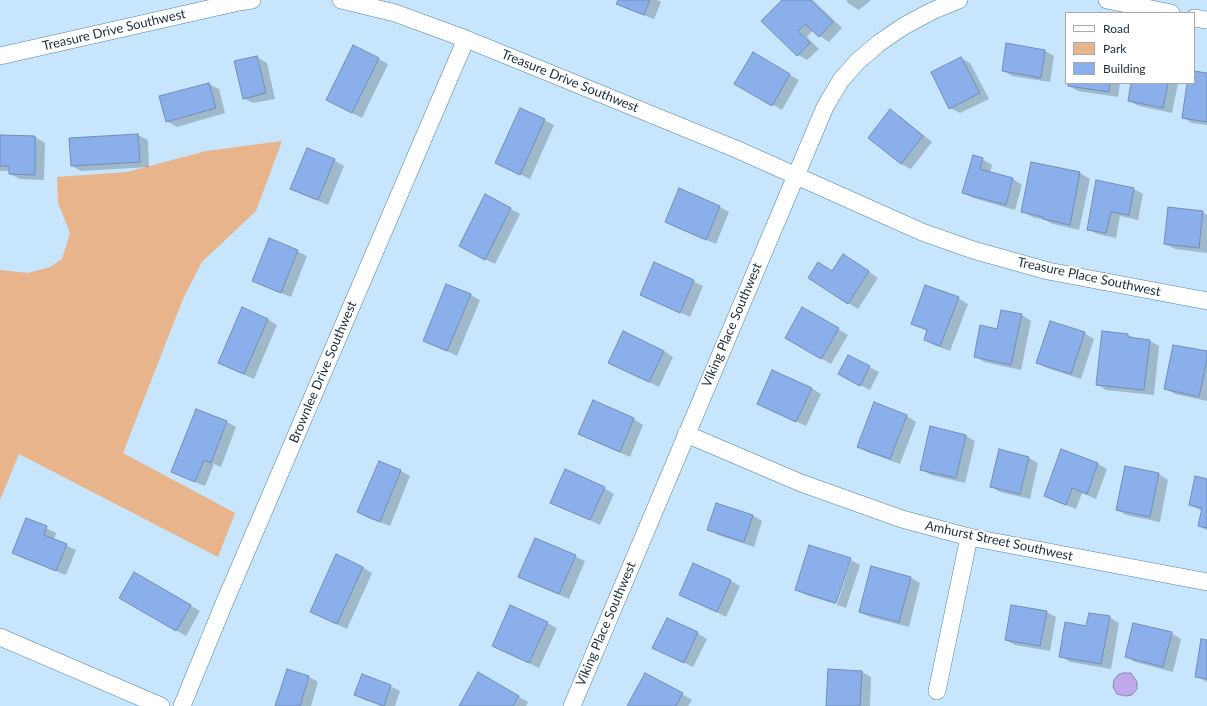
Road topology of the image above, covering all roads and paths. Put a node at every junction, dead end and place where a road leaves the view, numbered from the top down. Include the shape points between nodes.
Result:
1 (252, 0) edge
2 (341, 0) edge
3 (959, 0) edge
4 (1107, 0) edge
5 (1166, 12) edge
6 (1195, 18) edge
7 (1207, 20) edge
8 (466, 39) junction
9 (0, 56) edge
10 (795, 176) junction
11 (1207, 301) edge
12 (686, 434) junction
13 (969, 537) junction
14 (1207, 582) edge
15 (0, 638) edge
16 (937, 691) dead end
17 (161, 706) edge
18 (182, 706) edge
19 (572, 706) edge

1 - 9 street, Treasure Drive Southwest
2 - 8 street, Treasure Drive Southwest via 395,13
3 - 10 street, Viking Place Southwest via 904,26 857,62 841,80 825,107
4 - 5 street
6 - 7 street
8 - 10 street, Treasure Drive Southwest via 736,149
8 - 18 street, Brownlee Drive Southwest
10 - 11 street, Treasure Place Southwest via 922,232 973,250 1048,271
10 - 12 street, Viking Place Southwest
12 - 13 street, Amhurst Street Southwest via 801,483 902,519
12 - 19 street, Viking Place Southwest
13 - 14 street, Amhurst Street Southwest
13 - 16 street
15 - 17 street

